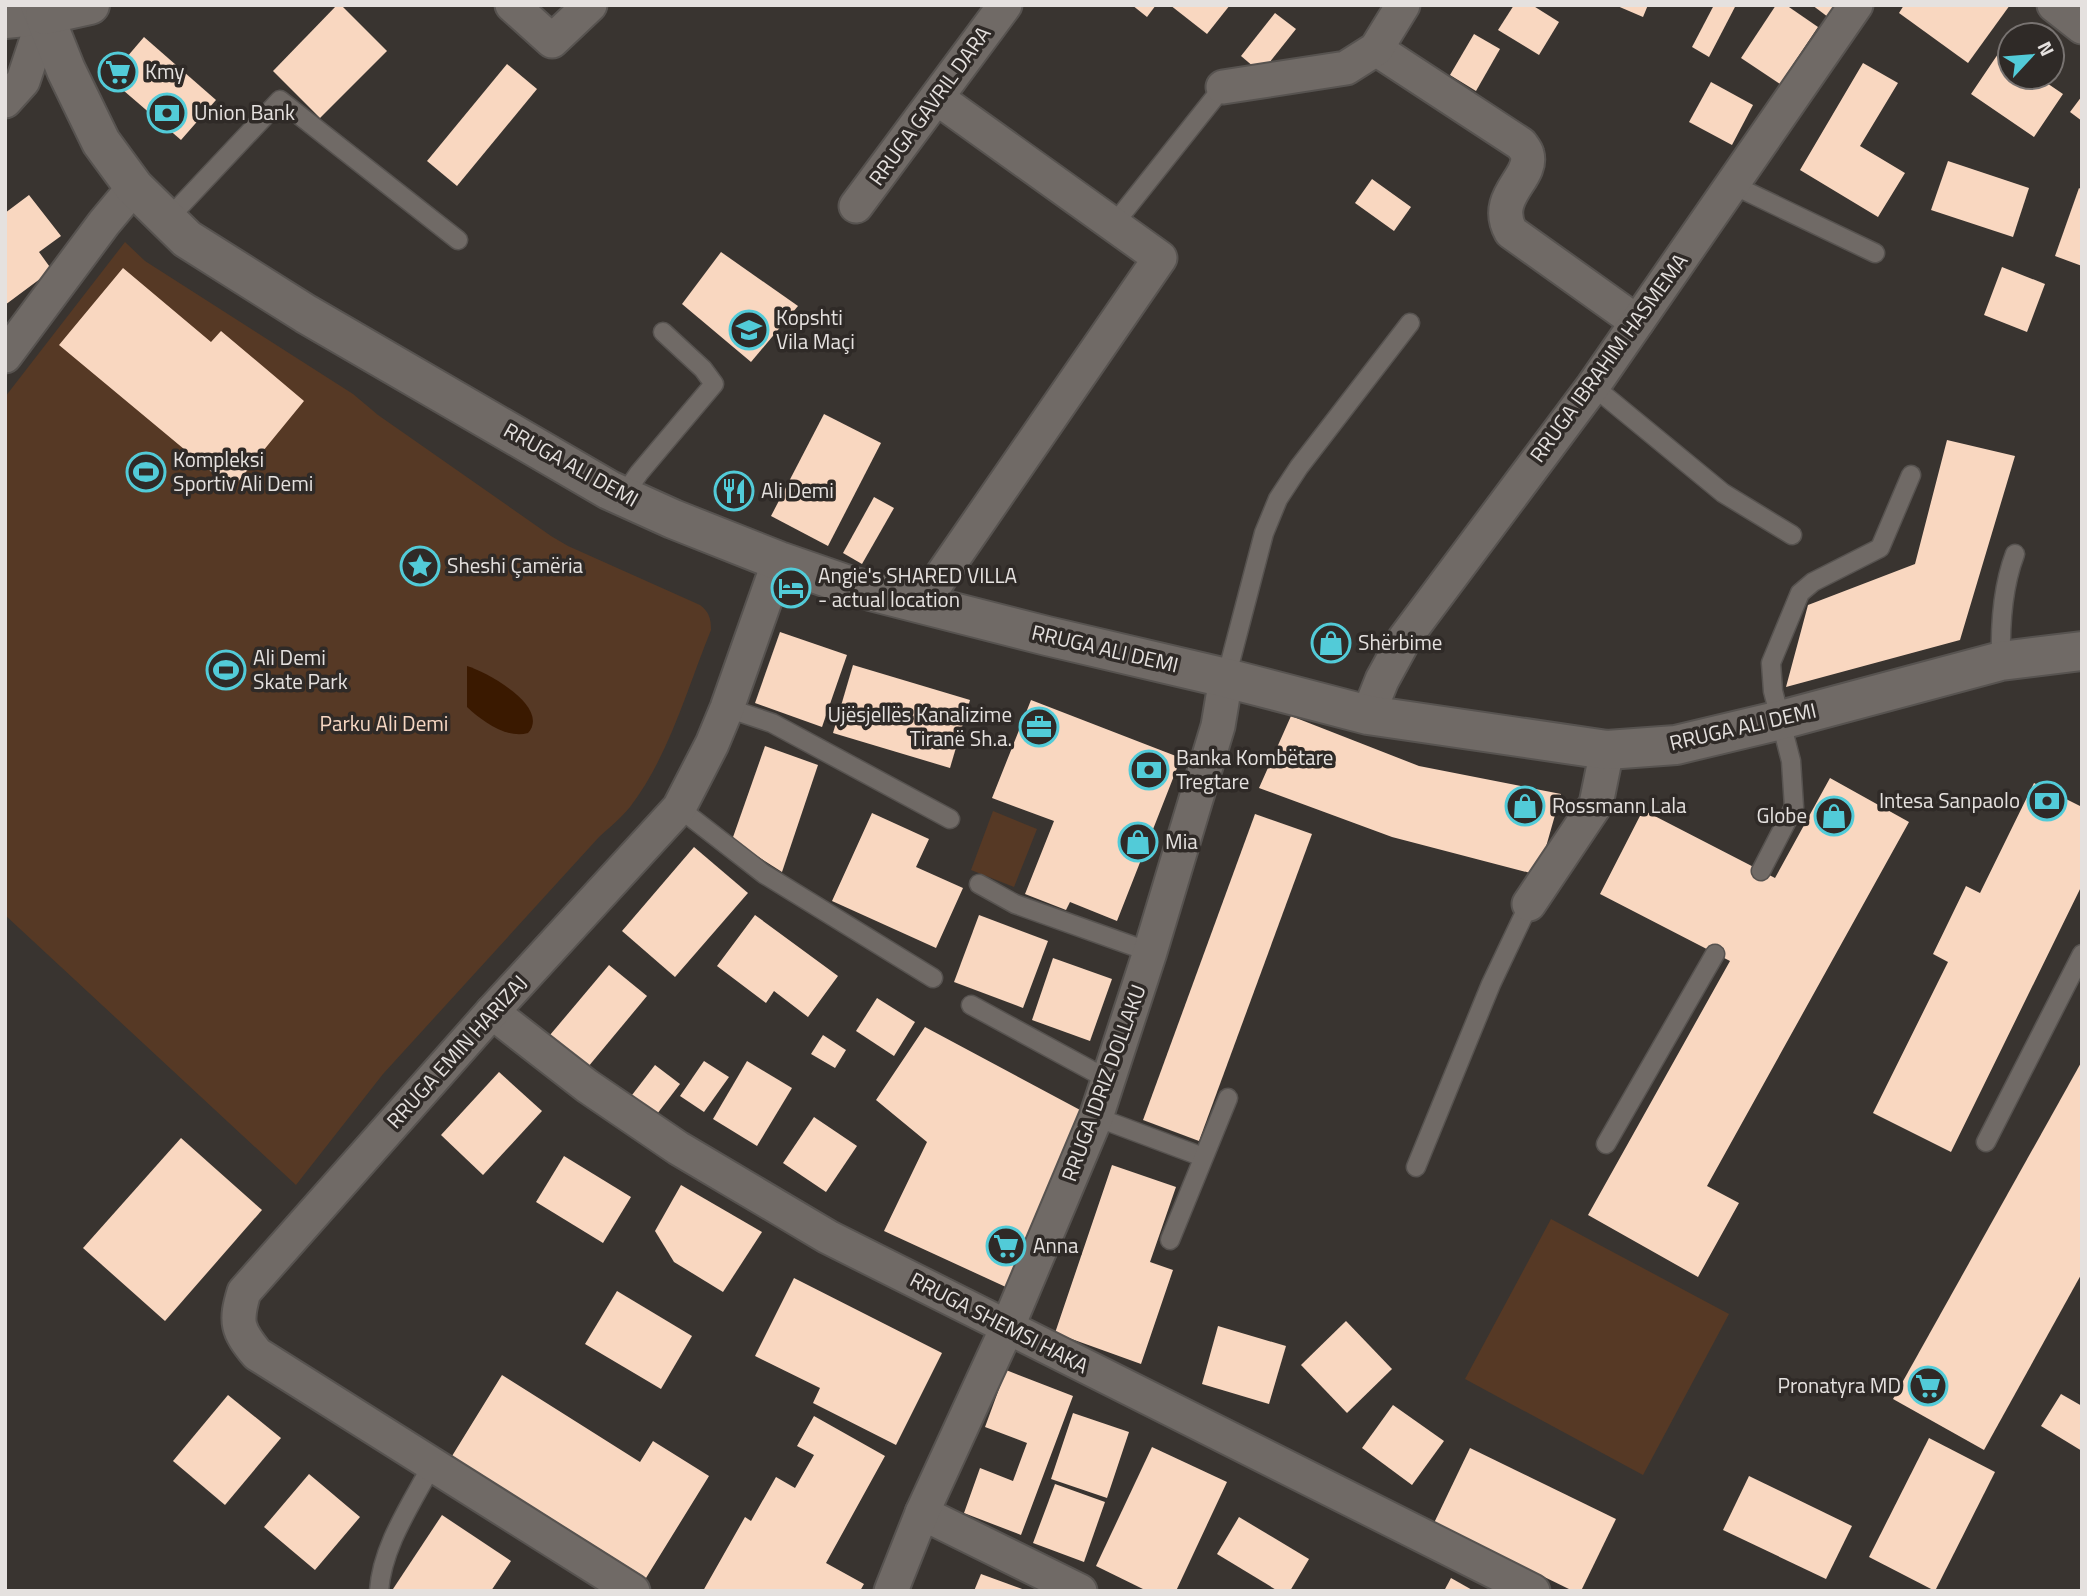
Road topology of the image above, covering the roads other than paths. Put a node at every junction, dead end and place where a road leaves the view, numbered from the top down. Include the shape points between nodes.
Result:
1 (90, 5) edge
2 (512, 5) edge
3 (590, 5) edge
4 (1005, 5) edge
5 (1403, 5) edge
6 (1856, 5) edge
7 (2054, 5) edge
8 (42, 10) edge
9 (5, 19) edge
10 (2082, 27) edge
11 (1376, 49) junction
12 (1223, 88) joint
13 (937, 98) junction
14 (5, 101) edge
15 (1731, 184) junction
16 (134, 187) junction
17 (856, 206) dead end
18 (167, 220) junction
19 (1114, 224) junction
20 (458, 240) dead end
21 (1875, 253) dead end
22 (1637, 322) junction
23 (1410, 323) dead end
24 (663, 332) dead end
25 (5, 356) edge
26 (1593, 386) junction
27 (1911, 475) dead end
28 (624, 496) junction
29 (1792, 535) dead end
30 (2015, 554) dead end
31 (779, 561) junction
32 (922, 604) junction
33 (2082, 651) edge
34 (2001, 661) junction
35 (1226, 678) junction
36 (727, 708) junction
37 (1368, 715) junction
38 (1781, 720) junction
39 (1607, 750) junction
40 (679, 808) junction
41 (950, 819) dead end
42 (1761, 871) dead end
43 (979, 884) dead end
44 (1529, 904) joint
45 (1150, 952) junction
46 (1715, 954) dead end
47 (2082, 954) edge
48 (933, 978) dead end
49 (971, 1005) dead end
50 (492, 1012) junction
51 (1109, 1080) junction
52 (1228, 1098) dead end
53 (1096, 1117) junction
54 (1986, 1142) dead end
55 (1606, 1144) dead end
56 (1203, 1157) junction
57 (1416, 1167) dead end
58 (1170, 1240) dead end
59 (1007, 1328) junction
60 (433, 1463) junction
61 (922, 1513) junction
62 (379, 1591) edge
63 (633, 1591) edge
64 (891, 1591) edge
65 (1080, 1591) edge
66 (1533, 1591) edge

1 - 8 main road
2 - 3 street via 552,41
4 - 13 street, RRUGA GAVRIL DARA
5 - 11 street
6 - 15 street, RRUGA IBRAHIM HASMEMA
7 - 10 street
8 - 9 main road
8 - 14 street via 23,81
8 - 16 main road, RRUGA ALI DEMI via 90,123
11 - 12 street via 1346,68
11 - 22 street via 1521,144 1528,154 1527,164 1504,210 1511,232
12 - 19 lane
13 - 17 street, RRUGA GAVRIL DARA
13 - 19 street
15 - 21 lane
15 - 22 street, RRUGA IBRAHIM HASMEMA
16 - 18 main road, RRUGA ALI DEMI
16 - 25 street
18 - 20 lane via 280,100
18 - 28 main road, RRUGA ALI DEMI via 187,239 306,314
19 - 32 street via 1160,258
22 - 26 street, RRUGA IBRAHIM HASMEMA
23 - 35 lane via 1278,499 1264,533
24 - 28 lane via 714,384
26 - 29 lane via 1723,493
26 - 37 street, RRUGA IBRAHIM HASMEMA via 1405,638
27 - 38 lane via 1880,548 1812,582 1800,593 1771,663
28 - 31 main road, RRUGA ALI DEMI
30 - 34 lane via 2002,614
31 - 32 main road, RRUGA ALI DEMI
31 - 36 street, RRUGA EMIN HARIZAJ
32 - 35 main road, RRUGA ALI DEMI
33 - 34 main road, RRUGA ALI DEMI
34 - 38 main road, RRUGA ALI DEMI
35 - 37 main road, RRUGA ALI DEMI
35 - 45 street, RRUGA IDRIZ DOLLAKU via 1218,726
36 - 40 street, RRUGA EMIN HARIZAJ
36 - 41 lane via 772,723
37 - 39 main road, RRUGA ALI DEMI
38 - 39 main road, RRUGA ALI DEMI via 1676,745
38 - 42 lane via 1791,761 1794,807
39 - 44 street via 1596,804
40 - 48 lane via 764,874
40 - 50 street, RRUGA EMIN HARIZAJ
43 - 45 lane via 1015,904
44 - 57 lane
45 - 51 street, RRUGA IDRIZ DOLLAKU
46 - 55 lane
47 - 54 lane
49 - 51 lane
50 - 59 street, RRUGA SHEMSI HAKA via 587,1086 678,1148 828,1237
50 - 60 street, RRUGA EMIN HARIZAJ via 244,1292 237,1315 244,1338 257,1354
51 - 53 street, RRUGA IDRIZ DOLLAKU
52 - 56 lane
53 - 56 lane
53 - 59 street, RRUGA IDRIZ DOLLAKU
56 - 58 lane
59 - 61 street, RRUGA IDRIZ DOLLAKU
59 - 66 street, RRUGA SHEMSI HAKA
60 - 62 lane via 380,1570
60 - 63 street, RRUGA EMIN HARIZAJ
61 - 64 street, RRUGA IDRIZ DOLLAKU
61 - 65 street

